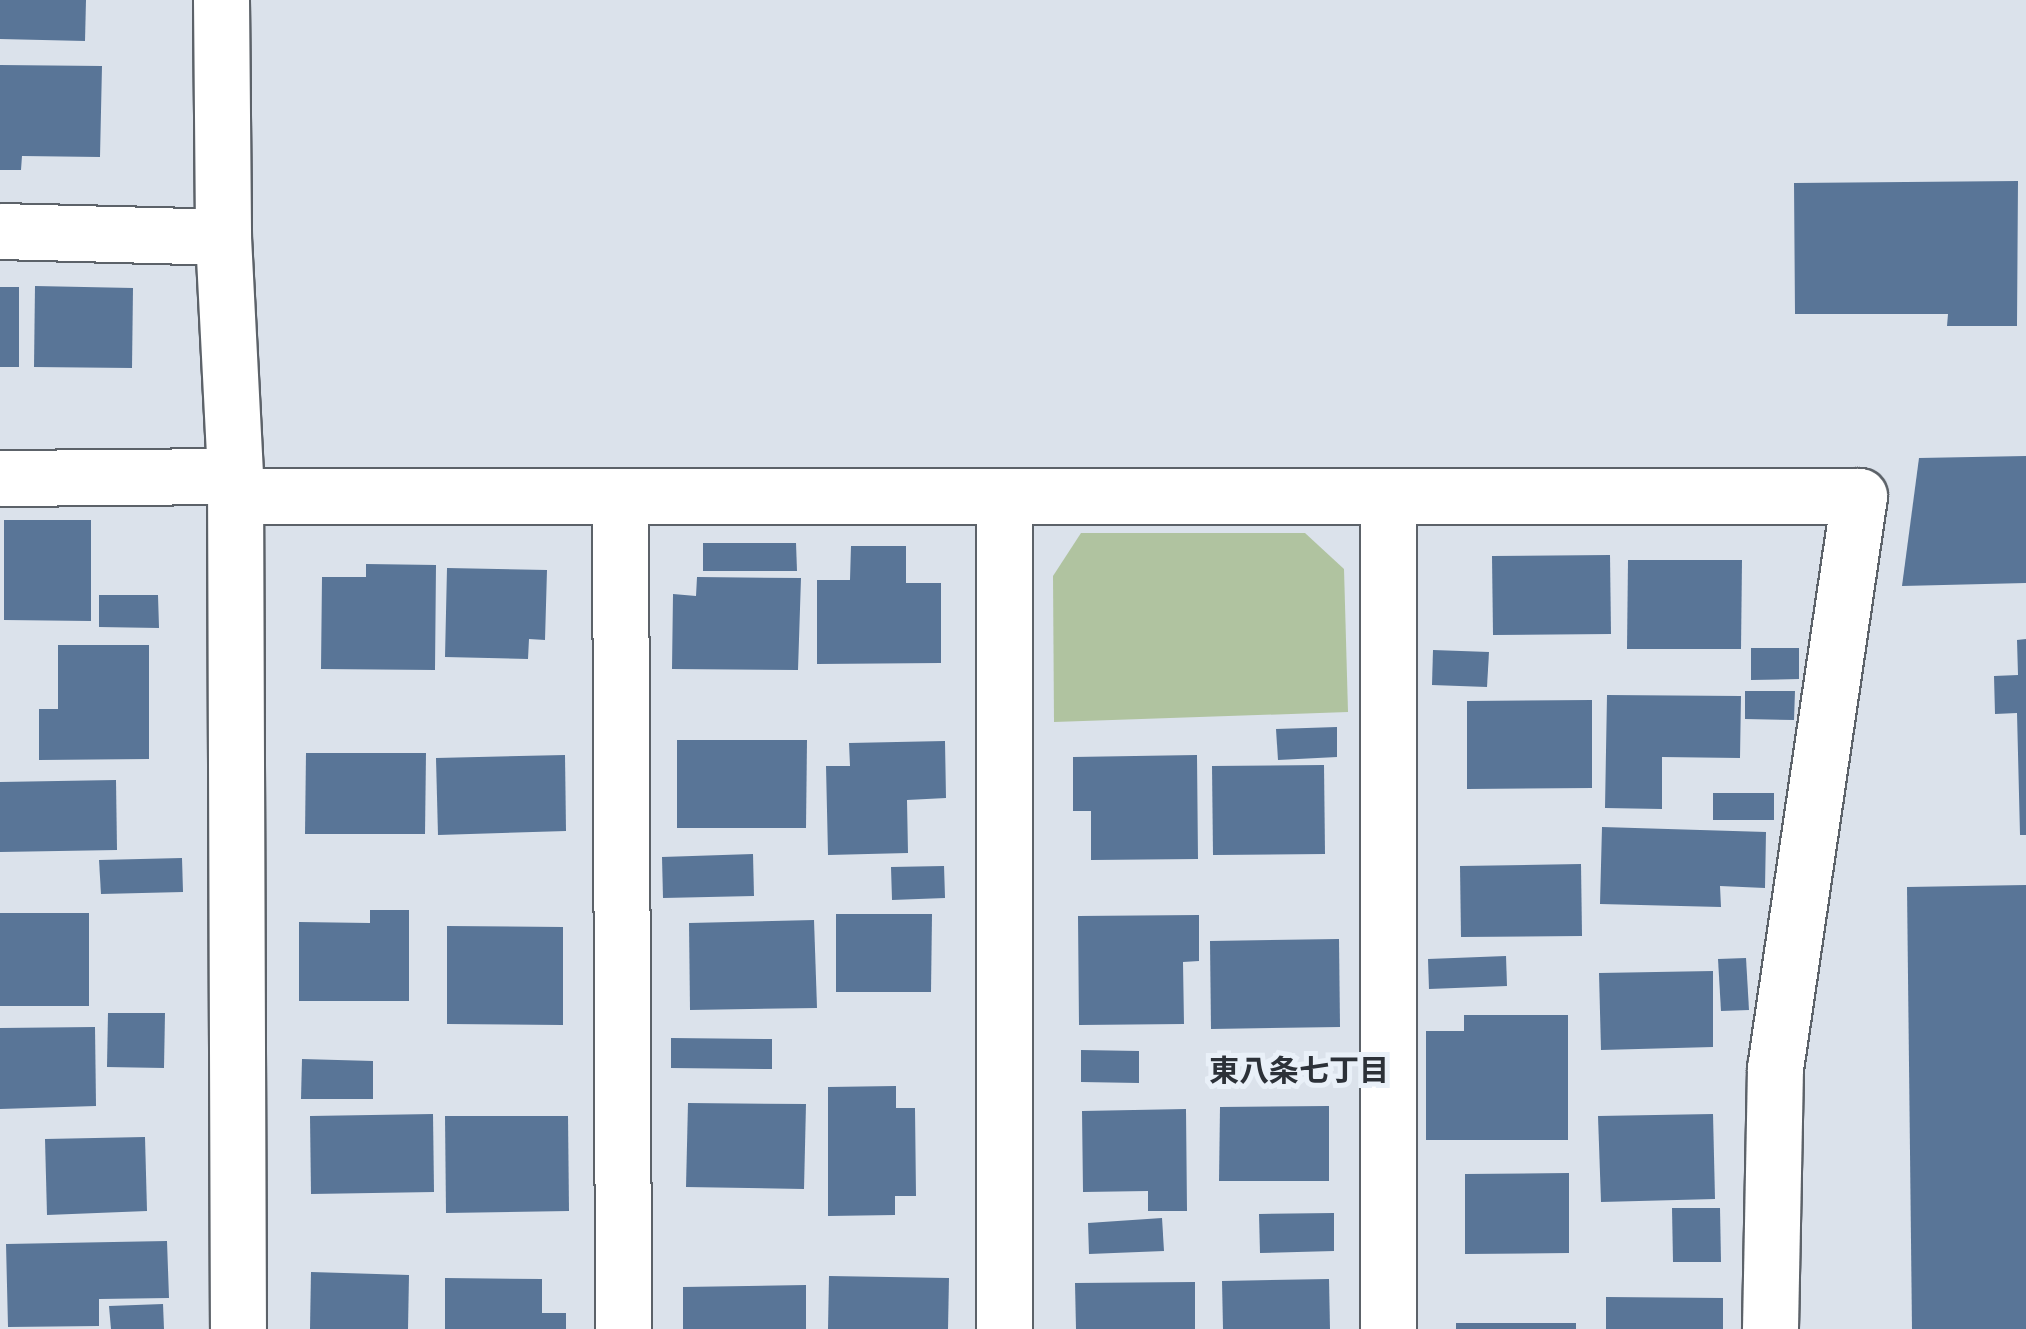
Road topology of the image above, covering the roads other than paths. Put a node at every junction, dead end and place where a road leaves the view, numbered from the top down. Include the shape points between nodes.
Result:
1 (221, 0) edge
2 (0, 231) edge
3 (223, 237) junction
4 (0, 478) edge
5 (235, 486) junction
6 (1388, 497) junction
7 (620, 498) junction
8 (1004, 498) junction
9 (238, 1329) edge
10 (623, 1329) edge
11 (1004, 1329) edge
12 (1388, 1329) edge
13 (1770, 1329) edge

1 - 3 street
2 - 3 street
3 - 5 street
4 - 5 street
5 - 7 street
5 - 9 street
6 - 8 street
6 - 12 street
6 - 13 street via 1859,496 1775,1068
7 - 8 street
7 - 10 street
8 - 11 street

